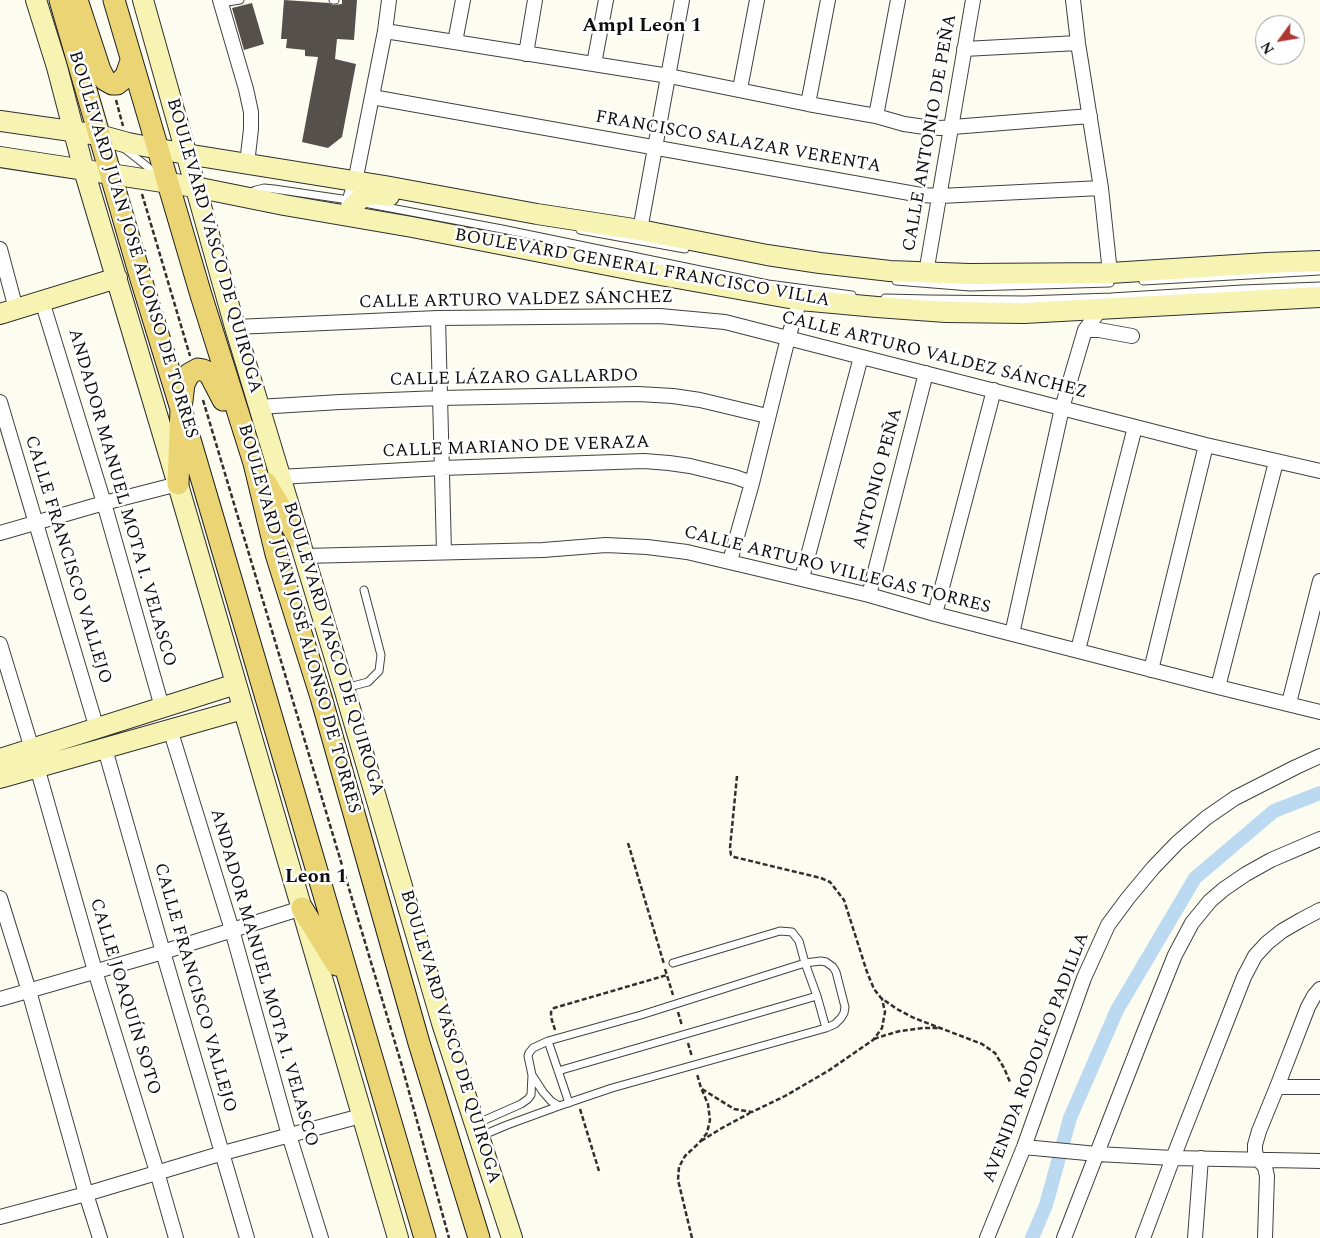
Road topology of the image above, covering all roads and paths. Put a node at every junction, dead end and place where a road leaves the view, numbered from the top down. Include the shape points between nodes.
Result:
1 (36, 0) edge
2 (60, 0) edge
3 (67, 0) edge
4 (77, 0) edge
5 (114, 0) edge
6 (143, 0) edge
7 (240, 0) edge
8 (389, 0) edge
9 (463, 0) edge
10 (535, 0) edge
11 (606, 0) edge
12 (682, 0) edge
13 (757, 0) edge
14 (828, 0) edge
15 (898, 0) edge
16 (973, 0) edge
17 (1073, 0) edge
18 (221, 1) edge
19 (385, 31) junction
20 (455, 42) junction
21 (1078, 42) junction
22 (964, 49) junction
23 (526, 54) junction
24 (131, 60) junction
25 (594, 64) junction
26 (57, 67) junction
27 (669, 76) junction
28 (112, 84) junction
29 (740, 90) junction
30 (372, 97) junction
31 (808, 104) junction
32 (876, 116) junction
33 (1090, 116) junction
34 (0, 121) edge
35 (28, 124) junction
36 (950, 128) junction
37 (74, 131) junction
38 (110, 133) junction
39 (655, 148) junction
40 (159, 149) junction
41 (186, 154) junction
42 (0, 157) edge
43 (247, 164) junction
44 (84, 170) junction
45 (111, 174) junction
46 (137, 178) junction
47 (355, 182) junction
48 (169, 184) junction
49 (194, 187) junction
50 (1101, 188) junction
51 (239, 196) junction
52 (940, 196) junction
53 (348, 204) junction
54 (491, 206) junction
55 (537, 214) junction
56 (206, 225) junction
57 (640, 230) junction
58 (0, 249) edge
59 (694, 250) dead end
60 (1320, 261) edge
61 (1320, 271) edge
62 (926, 273) junction
63 (1115, 277) junction
64 (117, 278) junction
65 (889, 280) dead end
66 (1131, 282) dead end
67 (1320, 286) edge
68 (857, 295) dead end
69 (1320, 297) edge
70 (877, 298) dead end
71 (800, 300) junction
72 (42, 301) junction
73 (1100, 310) junction
74 (8, 311) edge
75 (438, 318) junction
76 (235, 327) junction
77 (1085, 330) junction
78 (1132, 336) dead end
79 (788, 338) junction
80 (861, 356) junction
81 (194, 370) junction
82 (926, 373) junction
83 (994, 390) junction
84 (440, 398) junction
85 (203, 399) dead end
86 (0, 402) edge
87 (258, 406) junction
88 (1062, 408) junction
89 (181, 409) junction
90 (767, 416) junction
91 (1135, 427) junction
92 (1206, 445) junction
93 (1276, 462) junction
94 (254, 463) junction
95 (442, 468) junction
96 (1320, 471) edge
97 (280, 477) junction
98 (752, 483) junction
99 (178, 484) junction
100 (104, 503) junction
101 (36, 522) junction
102 (0, 533) edge
103 (302, 547) junction
104 (444, 552) junction
105 (730, 561) junction
106 (802, 578) junction
107 (1320, 581) edge
108 (364, 590) dead end
109 (869, 595) junction
110 (935, 614) junction
111 (1314, 628) edge
112 (1012, 634) junction
113 (0, 644) edge
114 (1078, 650) junction
115 (1151, 670) junction
116 (236, 684) junction
117 (1218, 687) junction
118 (344, 688) junction
119 (1289, 703) junction
120 (162, 707) junction
121 (243, 709) junction
122 (1320, 712) edge
123 (97, 729) junction
124 (170, 729) junction
125 (105, 749) junction
126 (1320, 756) edge
127 (35, 758) junction
128 (0, 759) edge
129 (736, 776) dead end
130 (0, 778) edge
131 (1320, 839) edge
132 (0, 898) edge
133 (302, 908) junction
134 (1320, 910) edge
135 (232, 930) junction
136 (163, 952) junction
137 (673, 963) dead end
138 (805, 963) junction
139 (95, 971) junction
140 (667, 975) dead end
141 (352, 989) junction
142 (1320, 989) edge
143 (29, 990) junction
144 (817, 996) junction
145 (881, 998) junction
146 (0, 999) edge
147 (826, 1028) junction
148 (941, 1028) junction
149 (558, 1038) junction
150 (873, 1040) junction
151 (548, 1041) junction
152 (558, 1071) junction
153 (532, 1075) junction
154 (1010, 1082) dead end
155 (1277, 1087) junction
156 (1320, 1087) edge
157 (568, 1103) junction
158 (559, 1106) junction
159 (752, 1112) junction
160 (361, 1116) junction
161 (477, 1131) junction
162 (289, 1135) junction
163 (699, 1143) junction
164 (1024, 1147) junction
165 (222, 1152) junction
166 (1097, 1154) junction
167 (1173, 1158) junction
168 (1201, 1158) junction
169 (1258, 1159) junction
170 (1320, 1161) edge
171 (157, 1172) junction
172 (86, 1194) junction
173 (0, 1217) edge
174 (100, 1238) edge
175 (176, 1238) edge
176 (248, 1238) edge
177 (321, 1238) edge
178 (398, 1238) edge
179 (425, 1238) edge
180 (449, 1238) edge
181 (479, 1238) edge
182 (512, 1238) edge
183 (692, 1238) edge
184 (987, 1238) edge
185 (1064, 1238) edge
186 (1143, 1238) edge
187 (1195, 1238) edge
188 (1265, 1238) edge

1 - 26 street
2 - 38 main road, BOULEVARD JUAN JOSÉ ALONSO DE TORRES
3 - 38 lane via 84,64
4 - 28 main road via 103,77
5 - 24 main road, BOULEVARD JUAN JOSÉ ALONSO DE TORRES
6 - 41 street, BOULEVARD VASCO DE QUIROGA
7 - 18 lane
8 - 19 street
9 - 20 street
10 - 23 street
11 - 25 street
12 - 27 street
13 - 29 street
14 - 31 street
15 - 32 street
16 - 22 street, CALLE ANTONIO DE PEÑA
17 - 21 street
18 - 43 street via 251,112
19 - 20 street
19 - 30 street
20 - 23 street
21 - 22 street
21 - 33 street
22 - 36 street, CALLE ANTONIO DE PEÑA
23 - 25 street
24 - 28 main road via 126,75 117,84
24 - 40 main road, BOULEVARD JUAN JOSÉ ALONSO DE TORRES
25 - 27 street
26 - 35 street via 57,108 47,117
26 - 37 street
27 - 29 street
27 - 39 street
28 - 38 path
29 - 31 street
30 - 39 street, FRANCISCO SALAZAR VERENTA
30 - 47 street
31 - 32 street
32 - 36 street via 904,124
33 - 36 street
33 - 50 street
34 - 35 street, BOULEVARD GENERAL FRANCISCO VILLA
35 - 37 street, BOULEVARD GENERAL FRANCISCO VILLA
36 - 52 street, CALLE ANTONIO DE PEÑA
37 - 38 street, BOULEVARD GENERAL FRANCISCO VILLA
37 - 44 street
38 - 40 street, BOULEVARD GENERAL FRANCISCO VILLA
38 - 45 main road, BOULEVARD JUAN JOSÉ ALONSO DE TORRES
38 - 48 lane
39 - 52 street, FRANCISCO SALAZAR VERENTA
39 - 57 street
40 - 41 street, BOULEVARD GENERAL FRANCISCO VILLA
40 - 48 main road, BOULEVARD JUAN JOSÉ ALONSO DE TORRES
41 - 43 street, BOULEVARD GENERAL FRANCISCO VILLA
41 - 49 street, BOULEVARD VASCO DE QUIROGA
42 - 44 street, BOULEVARD GENERAL FRANCISCO VILLA
43 - 47 street, BOULEVARD GENERAL FRANCISCO VILLA
44 - 45 street, BOULEVARD GENERAL FRANCISCO VILLA
44 - 64 street
45 - 46 street, BOULEVARD GENERAL FRANCISCO VILLA
45 - 89 main road, BOULEVARD JUAN JOSÉ ALONSO DE TORRES
46 - 48 street, BOULEVARD GENERAL FRANCISCO VILLA
46 - 81 path
47 - 53 street
47 - 54 street, BOULEVARD GENERAL FRANCISCO VILLA
48 - 49 street, BOULEVARD GENERAL FRANCISCO VILLA
48 - 94 main road, BOULEVARD JUAN JOSÉ ALONSO DE TORRES
49 - 51 street, BOULEVARD GENERAL FRANCISCO VILLA
49 - 56 street, BOULEVARD VASCO DE QUIROGA
50 - 52 street, FRANCISCO SALAZAR VERENTA
50 - 63 street
51 - 53 street, BOULEVARD GENERAL FRANCISCO VILLA via 284,205
51 - 56 street via 223,202
52 - 62 street, CALLE ANTONIO DE PEÑA
53 - 54 street via 375,194 472,207
53 - 68 lane via 502,229 768,284
53 - 71 street, BOULEVARD GENERAL FRANCISCO VILLA via 412,227
54 - 55 street, BOULEVARD GENERAL FRANCISCO VILLA
55 - 57 street, BOULEVARD GENERAL FRANCISCO VILLA
55 - 59 lane via 569,228
56 - 76 street, BOULEVARD VASCO DE QUIROGA
57 - 62 street, BOULEVARD GENERAL FRANCISCO VILLA via 766,255
58 - 74 street
60 - 63 street, BOULEVARD GENERAL FRANCISCO VILLA
61 - 66 lane
62 - 63 street, BOULEVARD GENERAL FRANCISCO VILLA
63 - 65 lane via 970,287
64 - 72 street
64 - 99 street
67 - 70 lane via 1024,300
69 - 73 street, BOULEVARD GENERAL FRANCISCO VILLA
71 - 73 street, BOULEVARD GENERAL FRANCISCO VILLA via 946,312
71 - 79 street
72 - 74 street
72 - 100 street, ANDADOR MANUEL MOTA I. VELASCO
73 - 77 street
75 - 76 street, CALLE ARTURO VALDEZ SÁNCHEZ
75 - 79 street, CALLE ARTURO VALDEZ SÁNCHEZ via 660,316 725,322
75 - 84 street
76 - 87 street, BOULEVARD VASCO DE QUIROGA
77 - 78 street
77 - 88 street
79 - 80 street, CALLE ARTURO VALDEZ SÁNCHEZ
79 - 90 street
80 - 82 street, CALLE ARTURO VALDEZ SÁNCHEZ
80 - 106 street
81 - 89 main road via 184,384
81 - 94 main road via 203,370 213,379
82 - 83 street, CALLE ARTURO VALDEZ SÁNCHEZ
82 - 109 street, ANTONIO PEÑA
83 - 88 street, CALLE ARTURO VALDEZ SÁNCHEZ
83 - 110 street
84 - 87 street, CALLE LÁZARO GALLARDO
84 - 90 street, CALLE LÁZARO GALLARDO via 638,394 700,400
84 - 95 street
85 - 180 path via 402,1066
86 - 101 street, CALLE FRANCISCO VALLEJO
87 - 97 street, BOULEVARD VASCO DE QUIROGA
88 - 91 street, CALLE ARTURO VALDEZ SÁNCHEZ
88 - 112 street
89 - 99 main road
89 - 141 main road, BOULEVARD JUAN JOSÉ ALONSO DE TORRES
90 - 98 street
91 - 92 street, CALLE ARTURO VALDEZ SÁNCHEZ
91 - 114 street
92 - 93 street, CALLE ARTURO VALDEZ SÁNCHEZ
92 - 115 street
93 - 96 street, CALLE ARTURO VALDEZ SÁNCHEZ
93 - 117 street
94 - 103 main road
94 - 181 main road, BOULEVARD JUAN JOSÉ ALONSO DE TORRES via 276,554
95 - 97 street, CALLE MARIANO DE VERAZA
95 - 98 street, CALLE MARIANO DE VERAZA via 644,461 690,466
95 - 104 street
97 - 103 street, BOULEVARD VASCO DE QUIROGA
98 - 105 street
99 - 100 street
99 - 116 street
100 - 101 street
100 - 120 street, ANDADOR MANUEL MOTA I. VELASCO
101 - 102 street
101 - 123 street, CALLE FRANCISCO VALLEJO
103 - 104 street, CALLE ARTURO VILLEGAS TORRES
103 - 118 street, BOULEVARD VASCO DE QUIROGA
104 - 105 street, CALLE ARTURO VILLEGAS TORRES via 606,545 687,552
105 - 106 street, CALLE ARTURO VILLEGAS TORRES
106 - 109 street, CALLE ARTURO VILLEGAS TORRES
107 - 111 street
108 - 118 lane via 381,655 379,672 368,682
109 - 110 street, CALLE ARTURO VILLEGAS TORRES
110 - 112 street, CALLE ARTURO VILLEGAS TORRES
111 - 119 street
112 - 114 street, CALLE ARTURO VILLEGAS TORRES
113 - 127 street, CALLE JOAQUÍN SOTO
114 - 115 street, CALLE ARTURO VILLEGAS TORRES
115 - 117 street, CALLE ARTURO VILLEGAS TORRES
116 - 120 street
116 - 121 street
117 - 119 street, CALLE ARTURO VILLEGAS TORRES
118 - 161 street, BOULEVARD VASCO DE QUIROGA
119 - 122 street, CALLE ARTURO VILLEGAS TORRES
120 - 123 street
121 - 124 street
121 - 133 street
123 - 127 street
124 - 125 street
124 - 135 street, ANDADOR MANUEL MOTA I. VELASCO
125 - 127 street
125 - 136 street, CALLE FRANCISCO VALLEJO
126 - 164 street, AVENIDA RODOLFO PADILLA via 1234,798 1206,818 1177,843 1128,898 1108,926 1084,978
127 - 128 street
127 - 130 street
127 - 139 street, CALLE JOAQUÍN SOTO
129 - 145 path via 731,855 830,882 844,900 867,972
131 - 166 street via 1271,860 1231,884 1192,922 1172,964
132 - 143 street
133 - 135 street
133 - 141 main road
133 - 160 street
134 - 167 street via 1282,931 1255,956
135 - 136 street
135 - 162 street, ANDADOR MANUEL MOTA I. VELASCO
136 - 139 street
136 - 165 street, CALLE FRANCISCO VALLEJO
137 - 138 lane via 780,931 792,932 799,941
138 - 144 lane
138 - 147 lane via 826,962 836,972 844,1013 835,1024
138 - 149 lane
139 - 143 street
139 - 171 street, CALLE JOAQUÍN SOTO
140 - 149 path via 554,1008 551,1017
141 - 179 main road, BOULEVARD JUAN JOSÉ ALONSO DE TORRES
142 - 155 street via 1308,1007
143 - 146 street
143 - 172 street
144 - 147 lane
144 - 152 lane
145 - 148 path via 914,1018
145 - 150 path via 885,1012 882,1028
147 - 157 lane
148 - 150 path via 900,1031
148 - 154 path via 982,1044 995,1053
149 - 151 lane
150 - 159 path via 828,1071
151 - 152 lane
151 - 153 lane via 529,1053
152 - 157 lane
153 - 158 lane via 543,1092
153 - 161 lane via 531,1095 526,1101
155 - 156 street
155 - 169 street via 1255,1145
157 - 158 lane
158 - 161 lane via 507,1125
159 - 163 path
159 - 163 path via 734,1109 701,1088 710,1120
160 - 162 street
160 - 178 street
161 - 182 street, BOULEVARD VASCO DE QUIROGA
162 - 165 street
162 - 177 street, ANDADOR MANUEL MOTA I. VELASCO
163 - 183 path via 685,1156 679,1167 678,1180
164 - 166 street
164 - 184 street, AVENIDA RODOLFO PADILLA
165 - 171 street
165 - 176 street, CALLE FRANCISCO VALLEJO
166 - 167 street
166 - 185 street
167 - 168 street
167 - 186 street
168 - 169 street
168 - 187 street
169 - 170 street
169 - 188 street via 1267,1176
171 - 172 street
171 - 175 street, CALLE JOAQUÍN SOTO
172 - 173 street
172 - 174 street

